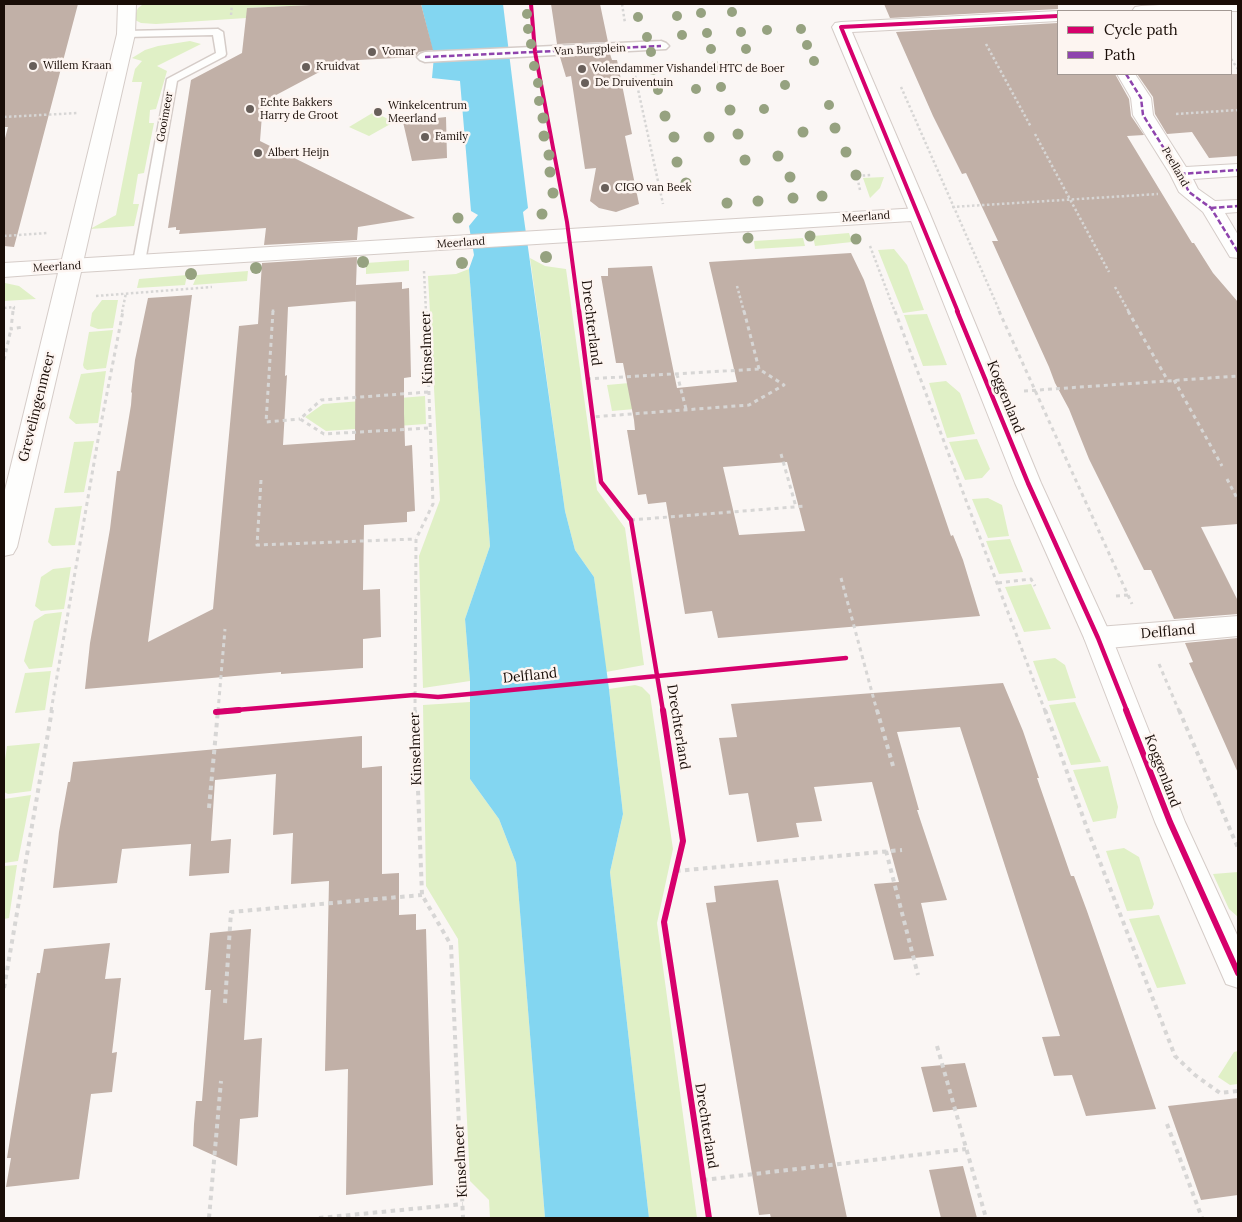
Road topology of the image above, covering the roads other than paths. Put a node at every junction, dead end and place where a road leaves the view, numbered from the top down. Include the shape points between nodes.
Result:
1 (127, 4) edge
2 (1238, 6) edge
3 (1160, 10) edge
4 (1057, 16) edge
5 (126, 34) junction
6 (661, 46) dead end
7 (427, 57) dead end
8 (1127, 75) edge
9 (1238, 170) edge
10 (1184, 183) junction
11 (1238, 206) edge
12 (1211, 208) junction
13 (918, 211) junction
14 (1238, 252) edge
15 (139, 262) junction
16 (71, 266) junction
17 (4, 270) edge
18 (4, 548) edge
19 (1238, 626) edge
20 (1098, 638) junction
21 (1238, 973) edge

1 - 5 street
2 - 3 street
4 - 13 street, Koggenland via 841,27
5 - 15 lane, Gooimeer via 218,32 220,54 172,79
5 - 16 street
6 - 7 street, Van Burgplein
8 - 10 street, Peelland via 1141,98 1143,115
9 - 10 street
10 - 12 street, Peelland
11 - 12 street
12 - 14 street, Peelland
13 - 15 street, Meerland via 423,246
13 - 20 street, Koggenland via 1028,484
15 - 16 street, Meerland
16 - 17 street, Meerland
16 - 18 street, Grevelingenmeer
19 - 20 street, Delfland
20 - 21 street, Koggenland via 1170,822

